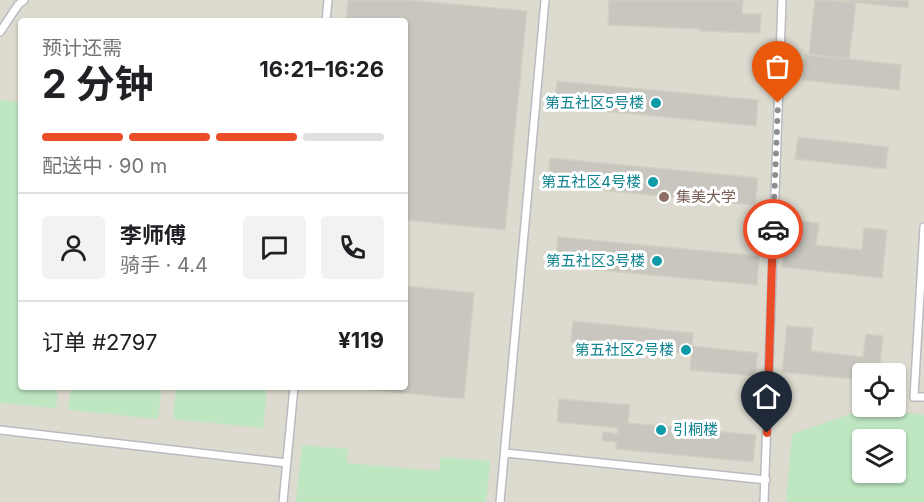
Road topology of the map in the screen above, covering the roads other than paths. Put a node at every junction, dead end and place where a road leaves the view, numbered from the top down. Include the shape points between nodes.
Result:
1 (24, 0) edge
2 (328, 0) edge
3 (545, 0) edge
4 (782, 0) edge
5 (326, 18) edge
6 (0, 32) edge
7 (924, 228) edge
8 (294, 390) edge
9 (924, 397) edge
10 (0, 430) edge
11 (505, 453) junction
12 (287, 463) junction
13 (766, 480) junction
14 (283, 502) edge
15 (500, 502) edge
16 (764, 502) edge

1 - 6 lane
2 - 5 lane
3 - 11 lane
4 - 13 lane
7 - 9 lane via 914,397
8 - 12 lane
10 - 12 lane
11 - 13 lane
11 - 15 lane
12 - 14 lane
13 - 16 lane

